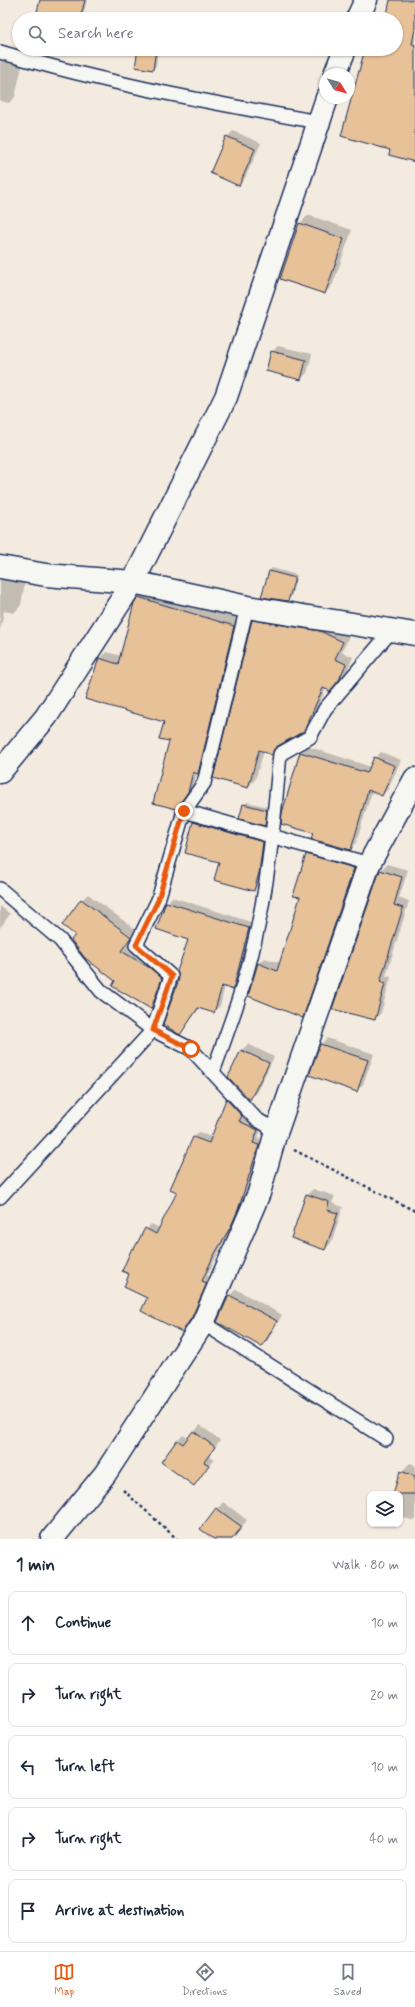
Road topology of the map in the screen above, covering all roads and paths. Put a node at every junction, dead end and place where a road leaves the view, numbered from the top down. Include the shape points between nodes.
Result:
1 (366, 0) edge
2 (361, 12) edge
3 (0, 52) edge
4 (12, 56) edge
5 (14, 56) edge
6 (342, 56) edge
7 (337, 68) edge
8 (325, 104) edge
9 (319, 122) junction
10 (0, 567) edge
11 (133, 582) junction
12 (247, 607) junction
13 (392, 630) junction
14 (415, 634) edge
15 (0, 772) edge
16 (415, 779) edge
17 (184, 811) junction
18 (273, 836) junction
19 (369, 864) junction
20 (0, 888) edge
21 (153, 1030) junction
22 (213, 1072) junction
23 (274, 1139) junction
24 (0, 1197) edge
25 (415, 1211) edge
26 (203, 1322) junction
27 (386, 1438) dead end
28 (105, 1474) junction
29 (52, 1539) edge
30 (177, 1539) edge

1 - 2 street
3 - 4 lane
5 - 9 lane via 211,103
6 - 7 street
8 - 9 street
9 - 11 street via 226,397
10 - 11 street via 46,575
11 - 12 street
11 - 15 street via 46,717
12 - 13 street
12 - 17 lane via 204,784
13 - 14 street
13 - 18 lane via 325,709 310,737 280,754
16 - 19 street
17 - 18 lane
17 - 21 lane via 158,900 136,945 172,976
18 - 19 lane
18 - 22 lane via 254,944
19 - 23 street
20 - 21 lane via 60,940 101,991
21 - 22 lane via 191,1049
21 - 24 lane
22 - 23 lane via 256,1119 268,1126
23 - 25 path
23 - 26 street via 259,1193
26 - 27 lane
26 - 28 street
28 - 29 street
28 - 30 path

